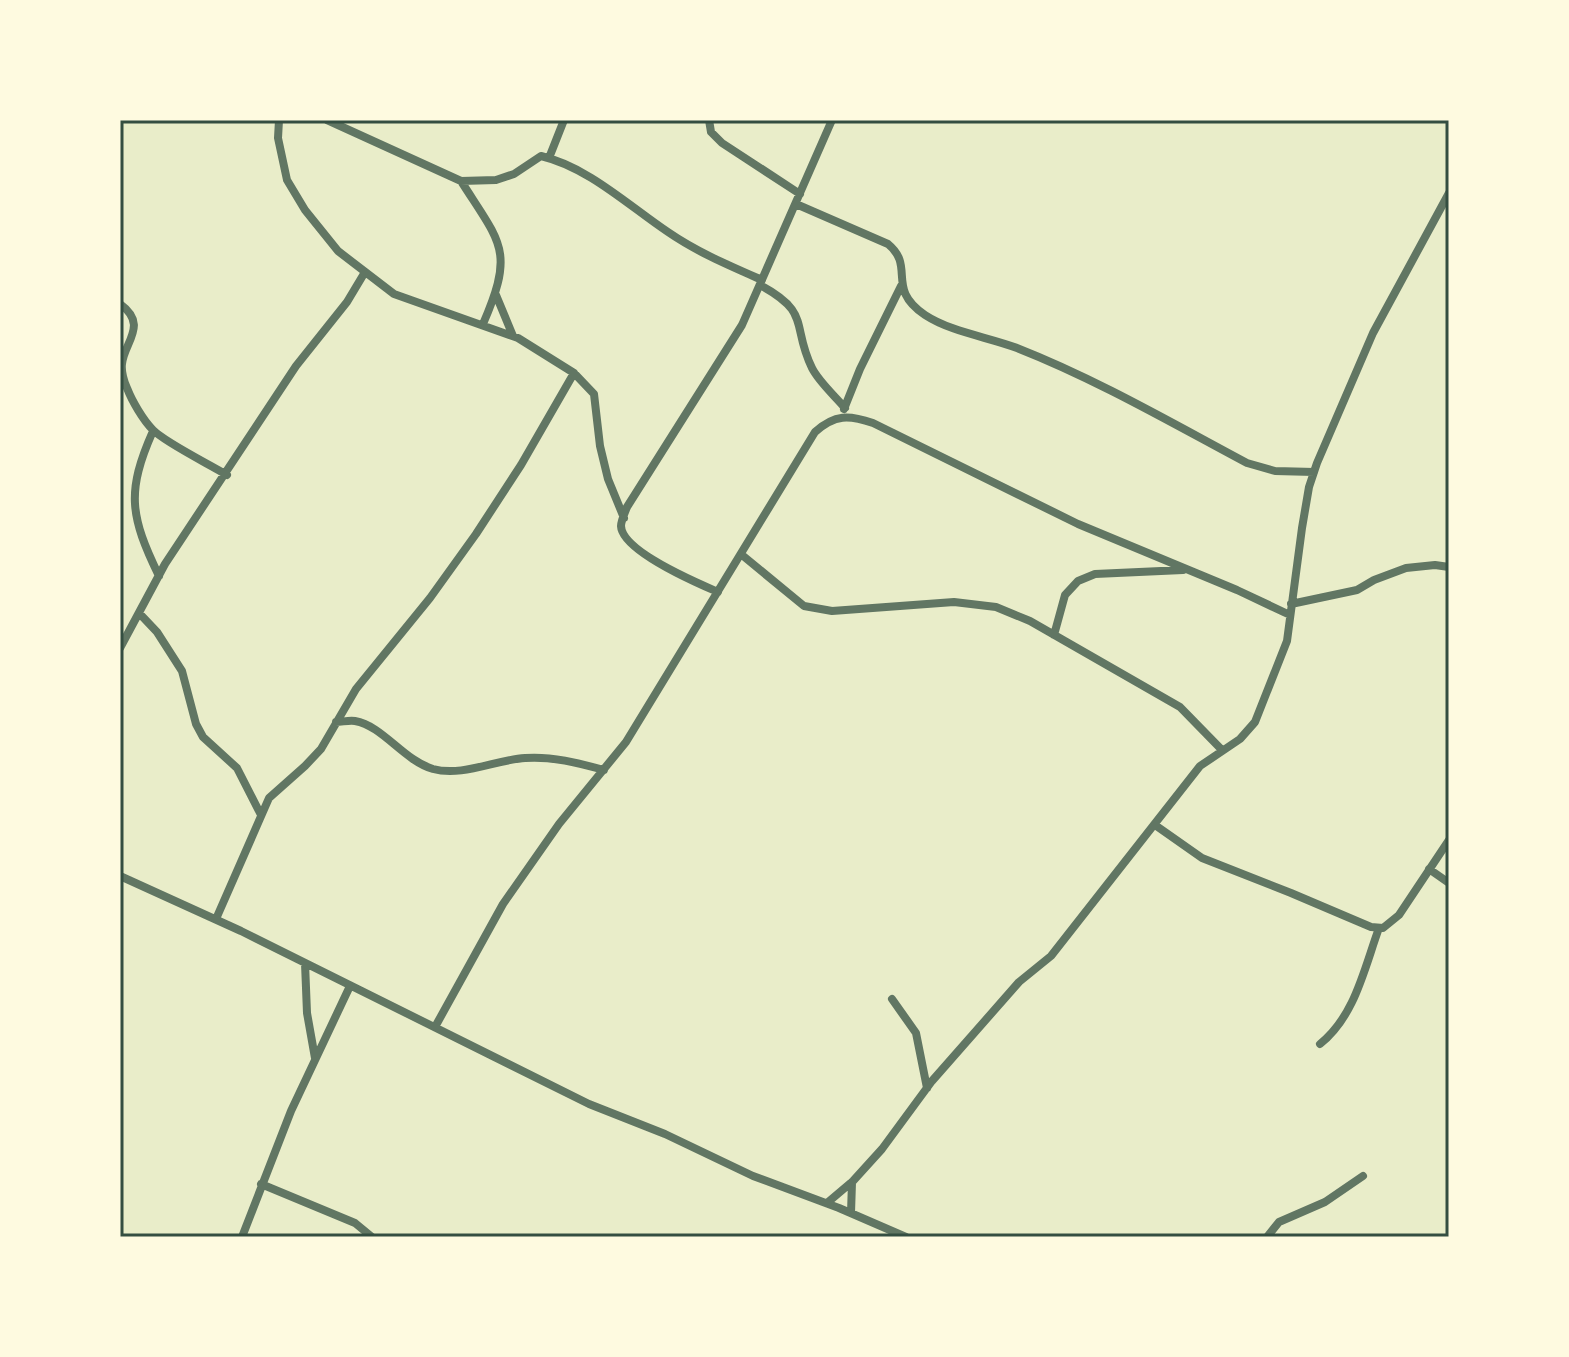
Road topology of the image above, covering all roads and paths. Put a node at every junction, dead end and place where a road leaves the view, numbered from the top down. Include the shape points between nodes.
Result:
1 (279, 120) edge
2 (327, 120) edge
3 (564, 120) edge
4 (709, 120) edge
5 (832, 120) edge
6 (549, 158) junction
7 (461, 181) junction
8 (1449, 193) edge
9 (800, 194) junction
10 (796, 204) junction
11 (365, 272) junction
12 (761, 283) junction
13 (901, 286) junction
14 (496, 295) junction
15 (120, 304) edge
16 (483, 324) junction
17 (513, 336) junction
18 (574, 373) junction
19 (843, 412) junction
20 (153, 431) junction
21 (1314, 472) junction
22 (227, 475) junction
23 (624, 518) junction
24 (742, 555) junction
25 (1449, 567) edge
26 (1186, 570) junction
27 (159, 576) junction
28 (718, 592) junction
29 (1291, 604) junction
30 (139, 613) junction
31 (1290, 615) junction
32 (1054, 635) junction
33 (120, 648) edge
34 (336, 722) junction
35 (1221, 749) junction
36 (604, 770) junction
37 (261, 815) junction
38 (1155, 825) junction
39 (1449, 840) edge
40 (1429, 869) junction
41 (120, 876) edge
42 (1449, 883) edge
43 (216, 919) junction
44 (1379, 928) junction
45 (305, 963) junction
46 (350, 986) junction
47 (892, 999) dead end
48 (435, 1027) junction
49 (1320, 1044) dead end
50 (315, 1058) junction
51 (927, 1088) junction
52 (1363, 1176) dead end
53 (853, 1181) junction
54 (261, 1184) junction
55 (827, 1203) junction
56 (851, 1213) junction
57 (887, 1233) edge
58 (242, 1237) edge
59 (372, 1237) edge
60 (906, 1237) edge
61 (1267, 1237) edge

1 - 11 street via 287,180 321,231
2 - 7 street
3 - 6 street
4 - 9 street via 711,132 722,143
5 - 9 street
6 - 7 street via 541,156 496,180
6 - 12 street
7 - 14 street via 502,251
8 - 21 street via 1373,333
9 - 10 street
10 - 12 street
10 - 13 street via 888,244 900,262
11 - 16 street via 394,294
11 - 22 street via 296,366
12 - 19 street via 789,304 799,320 812,369
12 - 23 street via 742,325
13 - 19 street
13 - 21 street via 905,297 927,316 1017,348 1247,463 1275,471
14 - 16 street
14 - 17 street
15 - 20 street via 134,325 122,361 127,390
16 - 17 street
17 - 18 street
18 - 23 street via 594,394 602,457
18 - 34 street via 476,534
19 - 24 street via 815,432
19 - 26 street
20 - 22 street
20 - 27 street via 133,492 135,515
21 - 29 street
22 - 27 street
23 - 28 street via 621,526 627,541
24 - 28 street
24 - 32 street via 804,606 832,611 954,602 996,607
25 - 29 street via 1406,568 1357,590
26 - 31 street
26 - 32 street via 1095,574 1078,581 1065,595
27 - 30 street
28 - 36 street
29 - 31 street
30 - 33 street
30 - 37 street via 182,671 203,737 237,768
31 - 35 street via 1287,641 1255,722
32 - 35 street via 1180,707
34 - 36 street via 370,727 413,761 436,770 524,758 559,759
34 - 37 street via 321,749 269,798
35 - 38 street via 1200,766
36 - 48 street via 503,904
37 - 43 street
38 - 44 street via 1202,858
38 - 51 street via 1051,956 1019,982
39 - 40 street
40 - 42 street
40 - 44 street via 1399,915
41 - 43 street
43 - 45 street
44 - 49 street via 1346,1017
45 - 46 street
45 - 50 street
46 - 48 street
46 - 50 street
47 - 51 street via 916,1033
48 - 55 street via 589,1104
50 - 54 street
51 - 53 street
52 - 61 street via 1325,1202 1279,1222
53 - 55 street
53 - 56 street
54 - 58 street
54 - 59 street via 355,1223
55 - 56 street
56 - 57 street
57 - 60 street

